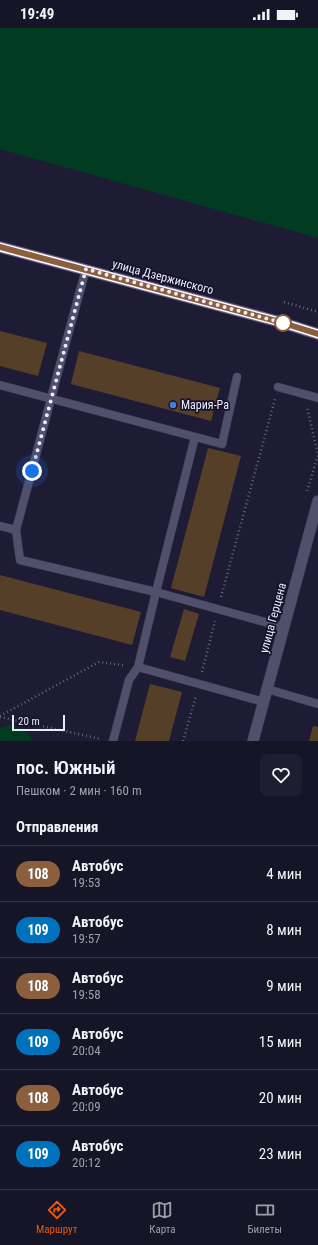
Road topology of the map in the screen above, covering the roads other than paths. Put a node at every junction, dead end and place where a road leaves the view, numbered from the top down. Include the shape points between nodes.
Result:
1 (0, 247) edge
2 (86, 269) junction
3 (318, 334) edge
4 (237, 377) dead end
5 (0, 385) edge
6 (278, 387) road end
7 (51, 398) junction
8 (318, 398) edge
9 (195, 437) junction
10 (318, 501) edge
11 (0, 526) edge
12 (16, 530) junction
13 (156, 592) junction
14 (283, 627) junction
15 (138, 667) junction
16 (267, 689) junction
17 (264, 702) junction
18 (318, 704) edge
19 (109, 740) edge
20 (253, 741) edge

1 - 2 main road, улица Дзержинского
2 - 3 main road, улица Дзержинского
2 - 7 lane
4 - 9 lane via 222,444
5 - 7 lane
6 - 8 lane
7 - 9 lane
7 - 12 lane
9 - 13 lane
10 - 14 street, улица Герцена
11 - 12 lane
12 - 13 lane via 20,560
13 - 14 lane
13 - 15 lane
14 - 16 street, улица Герцена
15 - 17 lane
15 - 19 lane via 128,680
16 - 17 street, улица Герцена
16 - 18 lane
17 - 20 street, улица Герцена

